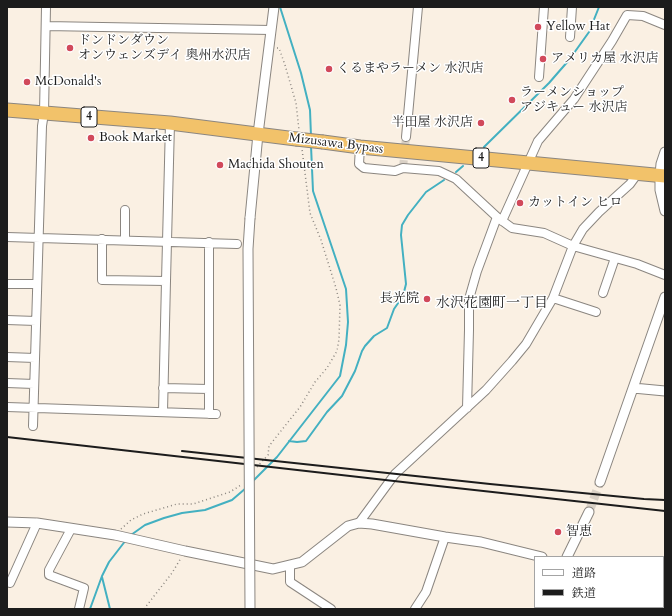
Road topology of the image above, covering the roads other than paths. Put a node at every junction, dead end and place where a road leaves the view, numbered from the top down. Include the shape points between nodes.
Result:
1 (46, 7) edge
2 (274, 7) edge
3 (418, 7) edge
4 (544, 7) edge
5 (572, 7) edge
6 (627, 11) edge
7 (665, 25) edge
8 (46, 26) junction
9 (271, 30) junction
10 (570, 37) dead end
11 (539, 77) dead end
12 (7, 110) edge
13 (44, 114) junction
14 (170, 123) junction
15 (258, 134) junction
16 (406, 136) tunnel mouth
17 (360, 147) junction
18 (665, 152) edge
19 (529, 162) junction
20 (638, 173) junction
21 (663, 176) edge
22 (125, 210) dead end
23 (665, 211) edge
24 (500, 219) junction
25 (7, 237) edge
26 (39, 237) junction
27 (102, 239) junction
28 (125, 240) junction
29 (166, 241) junction
30 (209, 242) junction
31 (237, 244) dead end
32 (573, 246) junction
33 (615, 258) junction
34 (665, 275) edge
35 (166, 281) junction
36 (7, 284) edge
37 (37, 284) junction
38 (603, 293) dead end
39 (665, 297) edge
40 (553, 298) junction
41 (596, 312) dead end
42 (7, 320) edge
43 (36, 321) junction
44 (7, 358) edge
45 (35, 358) junction
46 (7, 383) edge
47 (34, 384) junction
48 (163, 388) junction
49 (633, 388) junction
50 (209, 389) junction
51 (665, 391) edge
52 (7, 408) edge
53 (33, 408) junction
54 (466, 408) junction
55 (162, 412) junction
56 (33, 426) dead end
57 (600, 482) tunnel mouth
58 (589, 512) tunnel mouth
59 (7, 522) edge
60 (37, 523) junction
61 (359, 523) junction
62 (71, 529) junction
63 (445, 537) junction
64 (538, 556) edge
65 (567, 556) edge
66 (290, 566) junction
67 (7, 582) edge
68 (79, 609) edge
69 (250, 609) edge
70 (331, 609) edge
71 (415, 609) edge

1 - 8 street
2 - 9 street
3 - 16 street
4 - 11 street
5 - 10 street
6 - 7 street
6 - 19 street via 612,41 574,98 538,141
8 - 9 street
8 - 13 street
9 - 15 street
12 - 13 highway, Mizusawa Bypass / 4
13 - 14 highway, Mizusawa Bypass / 4
13 - 26 street
14 - 15 highway, Mizusawa Bypass / 4
14 - 29 street
15 - 17 highway, Mizusawa Bypass / 4, bridge
15 - 69 street, bridge via 248,265
17 - 19 highway, Mizusawa Bypass / 4
17 - 24 street via 359,164 364,168 439,171 456,179
18 - 21 street via 660,164
19 - 20 highway, Mizusawa Bypass / 4
19 - 24 street
20 - 21 highway, Mizusawa Bypass / 4
20 - 32 street via 630,184 583,229
21 - 23 street via 660,190
22 - 28 street
24 - 32 street via 512,228 544,234
24 - 54 street via 477,271 469,300
25 - 26 street
26 - 27 street
26 - 37 street
27 - 28 street
27 - 35 street via 102,280
28 - 29 street
29 - 30 street
29 - 35 street
30 - 31 street
30 - 50 street
32 - 33 street
32 - 40 street
33 - 34 street
33 - 38 street
35 - 48 street
36 - 37 street
37 - 43 street
39 - 49 street
40 - 41 street
40 - 54 street via 526,344 498,378
42 - 43 street
43 - 45 street
44 - 45 street
45 - 47 street
46 - 47 street
47 - 53 street
48 - 50 street
48 - 55 street
49 - 51 street
49 - 57 street
50 - 55 street via 213,414
52 - 53 street
53 - 55 street
53 - 56 street
54 - 61 street via 396,474
58 - 65 street
59 - 60 street
60 - 62 street
60 - 67 street via 10,583
61 - 63 street
61 - 66 street via 348,526 302,562
62 - 66 street via 117,535 273,568
62 - 68 street via 48,575 84,588
63 - 64 street via 481,542
63 - 71 street via 426,592
66 - 70 street via 290,582

